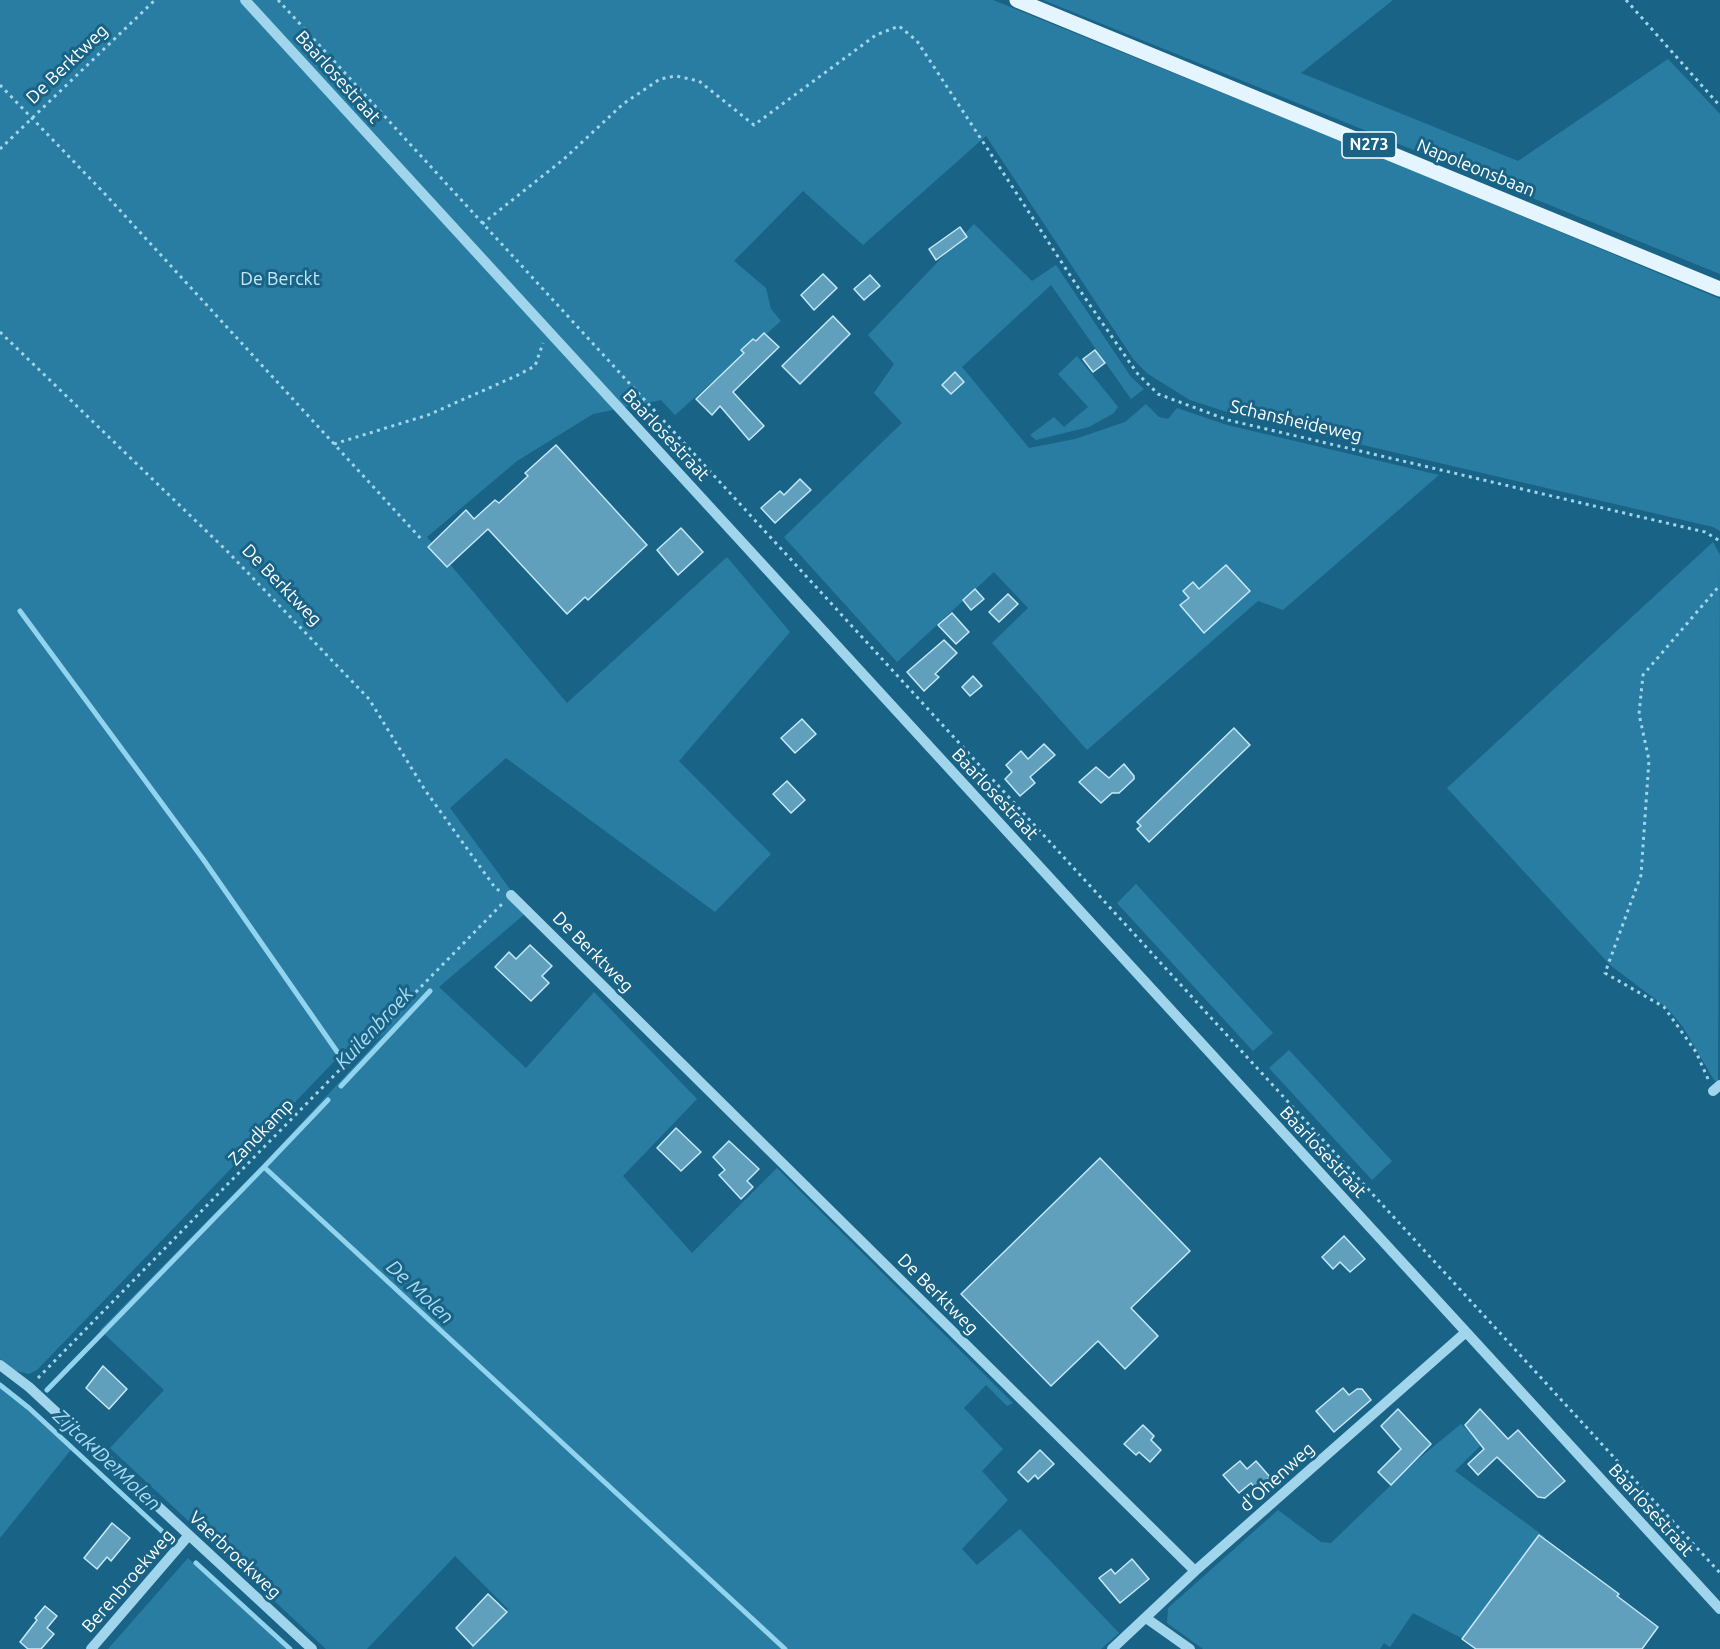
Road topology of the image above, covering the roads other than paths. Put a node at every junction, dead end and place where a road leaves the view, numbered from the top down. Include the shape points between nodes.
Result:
1 (245, 0) edge
2 (1017, 0) edge
3 (1720, 290) edge
4 (511, 895) road end
5 (1466, 1332) junction
6 (0, 1365) edge
7 (189, 1535) junction
8 (1195, 1571) junction
9 (1720, 1609) edge
10 (1146, 1618) junction
11 (91, 1649) edge
12 (312, 1649) edge
13 (1112, 1649) edge
14 (1190, 1649) edge

1 - 5 street, Baarlosestraat
2 - 3 main road, Napoleonsbaan / N273
4 - 8 street, De Berktweg
5 - 8 street, d'Ohenweg
5 - 9 street, Baarlosestraat
6 - 7 street, Vaerbroekweg via 29,1387
7 - 11 street, Berenbroekweg
7 - 12 street, Vaerbroekweg
8 - 10 street, d'Ohenweg
10 - 13 street, d'Ohenweg
10 - 14 street

